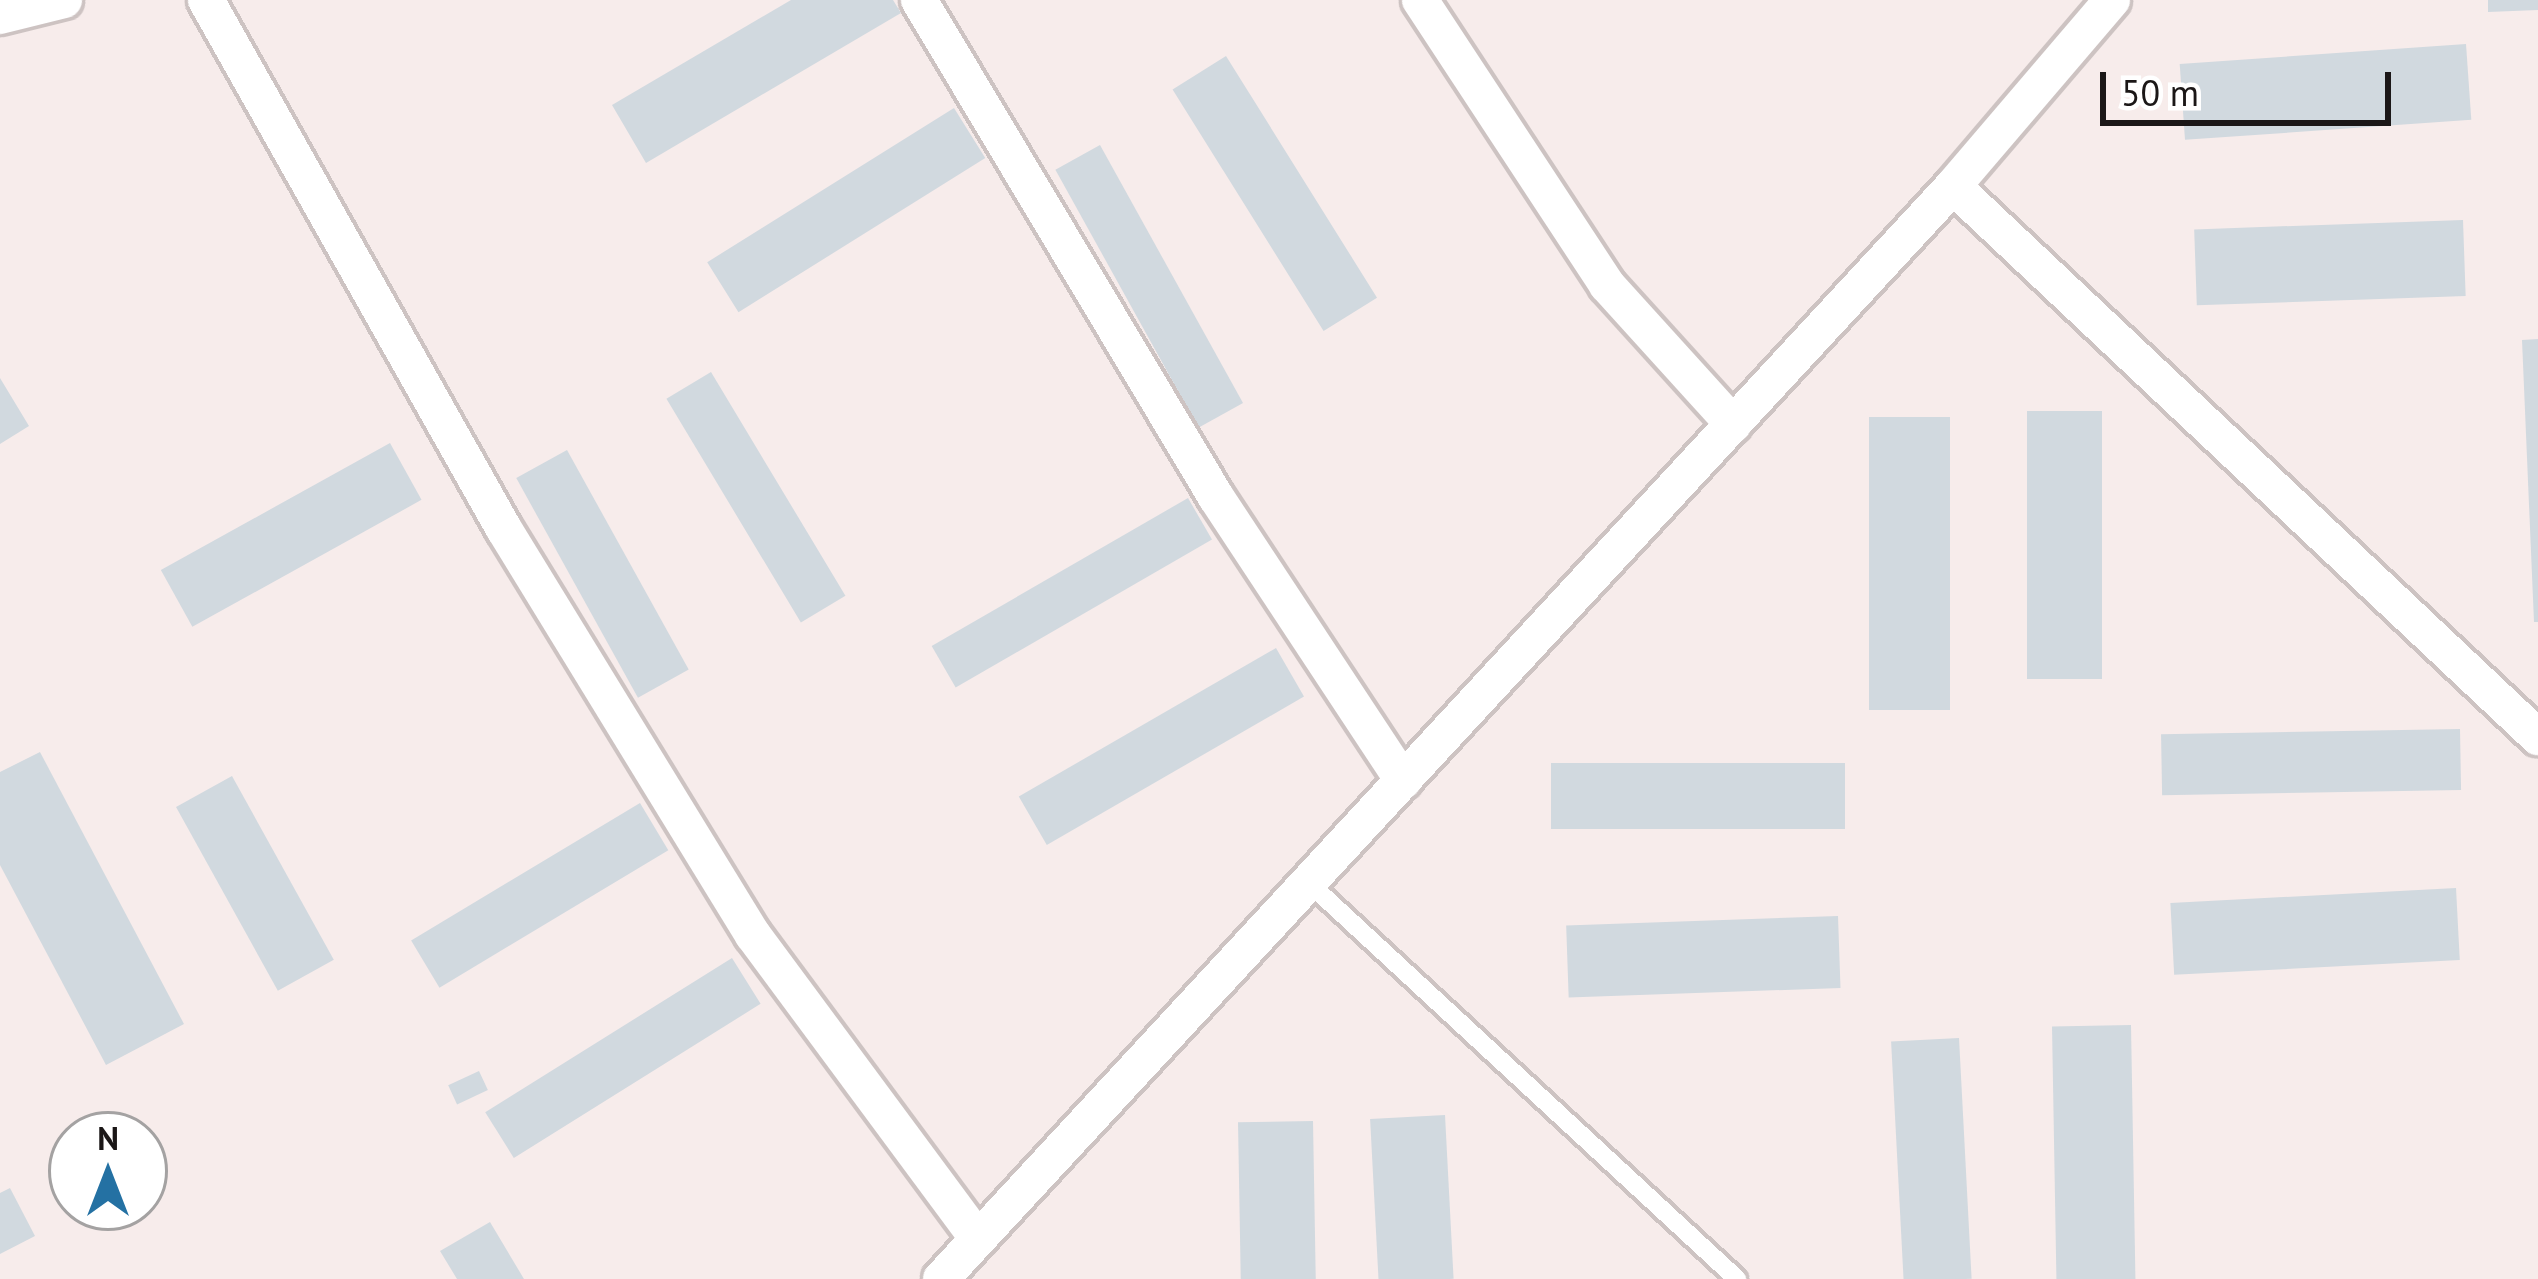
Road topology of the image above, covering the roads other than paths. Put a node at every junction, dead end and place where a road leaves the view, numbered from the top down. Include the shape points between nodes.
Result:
1 (64, 0) edge
2 (206, 0) edge
3 (919, 0) edge
4 (1420, 0) edge
5 (2112, 0) edge
6 (0, 16) edge
7 (1953, 187) junction
8 (1732, 424) junction
9 (2538, 737) edge
10 (1403, 781) junction
11 (1308, 882) junction
12 (978, 1239) junction
13 (941, 1279) edge
14 (1737, 1279) edge

1 - 6 street
2 - 12 street via 505,529 752,934
3 - 10 street via 1216,497
4 - 8 street via 1607,285
5 - 7 street
7 - 8 street
7 - 9 street
8 - 10 street
10 - 11 street
11 - 12 street
11 - 14 lane
12 - 13 street

